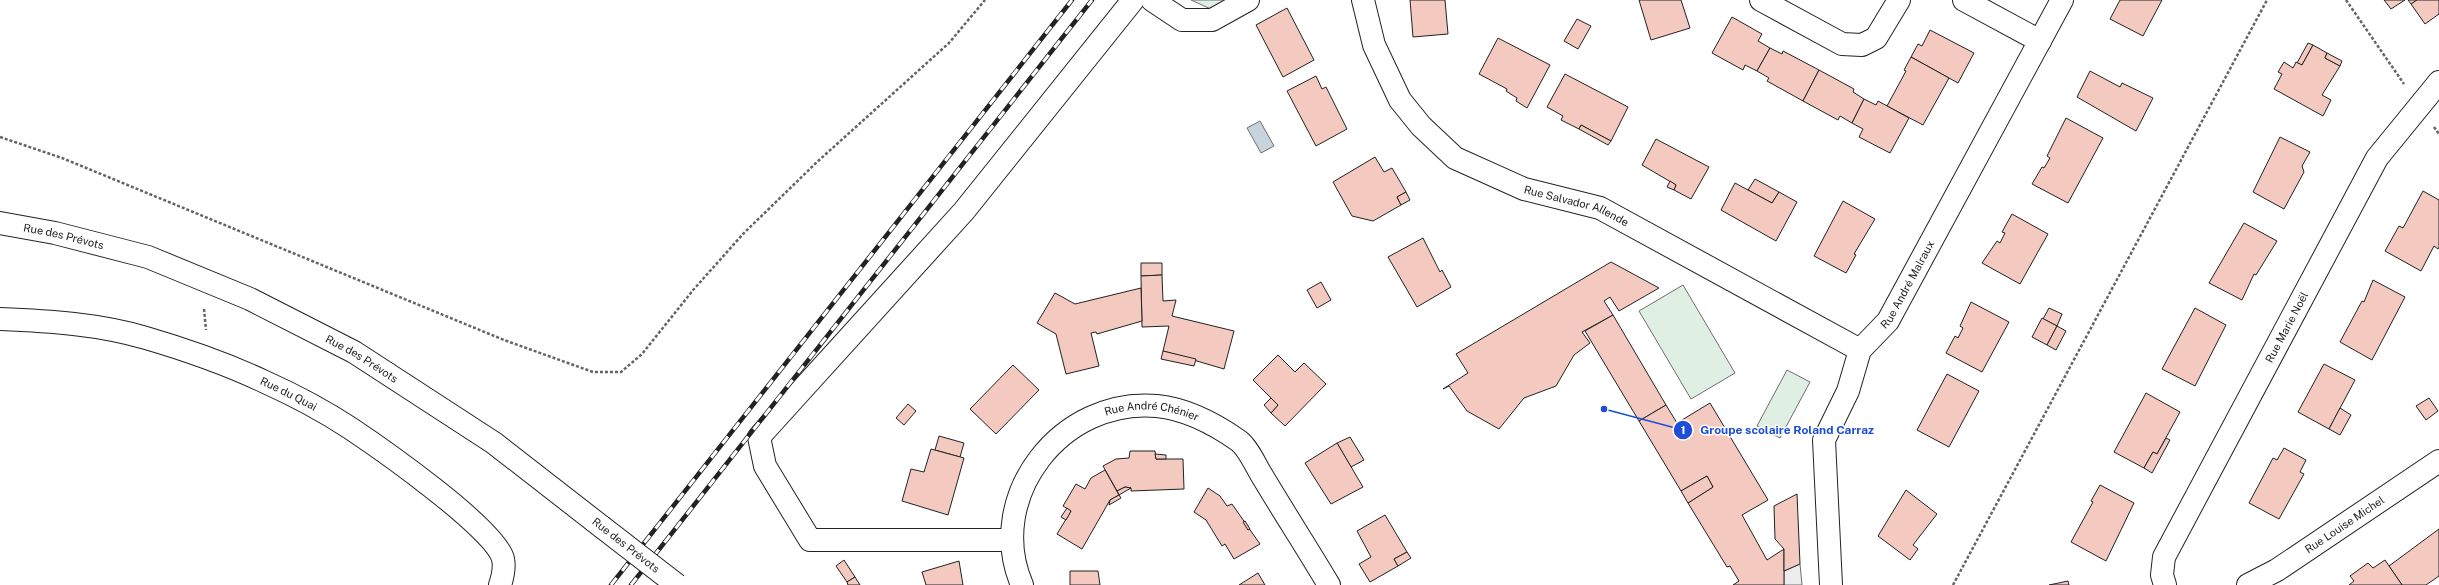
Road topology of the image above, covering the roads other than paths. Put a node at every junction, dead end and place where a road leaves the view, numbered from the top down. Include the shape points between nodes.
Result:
1 (1133, 0) edge
2 (1152, 0) edge
3 (1248, 0) edge
4 (1363, 0) edge
5 (1761, 0) edge
6 (1899, 0) edge
7 (1964, 0) edge
8 (2062, 0) edge
9 (2040, 41) junction
10 (2439, 82) edge
11 (0, 223) edge
12 (0, 319) edge
13 (1860, 350) junction
14 (2439, 461) edge
15 (1011, 540) junction
16 (500, 585) edge
17 (677, 585) edge
18 (1022, 585) edge
19 (1329, 585) edge
20 (1831, 585) edge
21 (2165, 585) edge
22 (2248, 585) edge

1 - 15 street via 964,211 759,437 765,466 810,540
2 - 3 street via 1182,20 1212,20
4 - 13 street, Rue Salvador Allende via 1374,44 1400,100 1421,126 1455,158 1524,189 1600,208
5 - 6 street via 1842,44 1862,45 1876,38
7 - 9 street
8 - 9 street, Rue André Malraux
9 - 13 street, Rue André Malraux via 1888,321
10 - 21 street, Rue Marie Noël via 2378,158 2164,557 2162,575
11 - 17 street, Rue des Prévots, bridge via 148,257 250,299 354,352 494,443
12 - 16 street, Rue du Quai via 59,321 130,334 208,358 266,383 350,428 464,512 491,538 503,557 504,570
13 - 20 street, Rue André Malraux via 1848,391 1824,440
14 - 22 street, Rue Louise Michel via 2278,570
15 - 18 street, Rue André Chénier
15 - 19 street, Rue André Chénier via 1013,511 1022,486 1043,452 1074,426 1094,415 1116,408 1157,406 1204,419 1241,442

